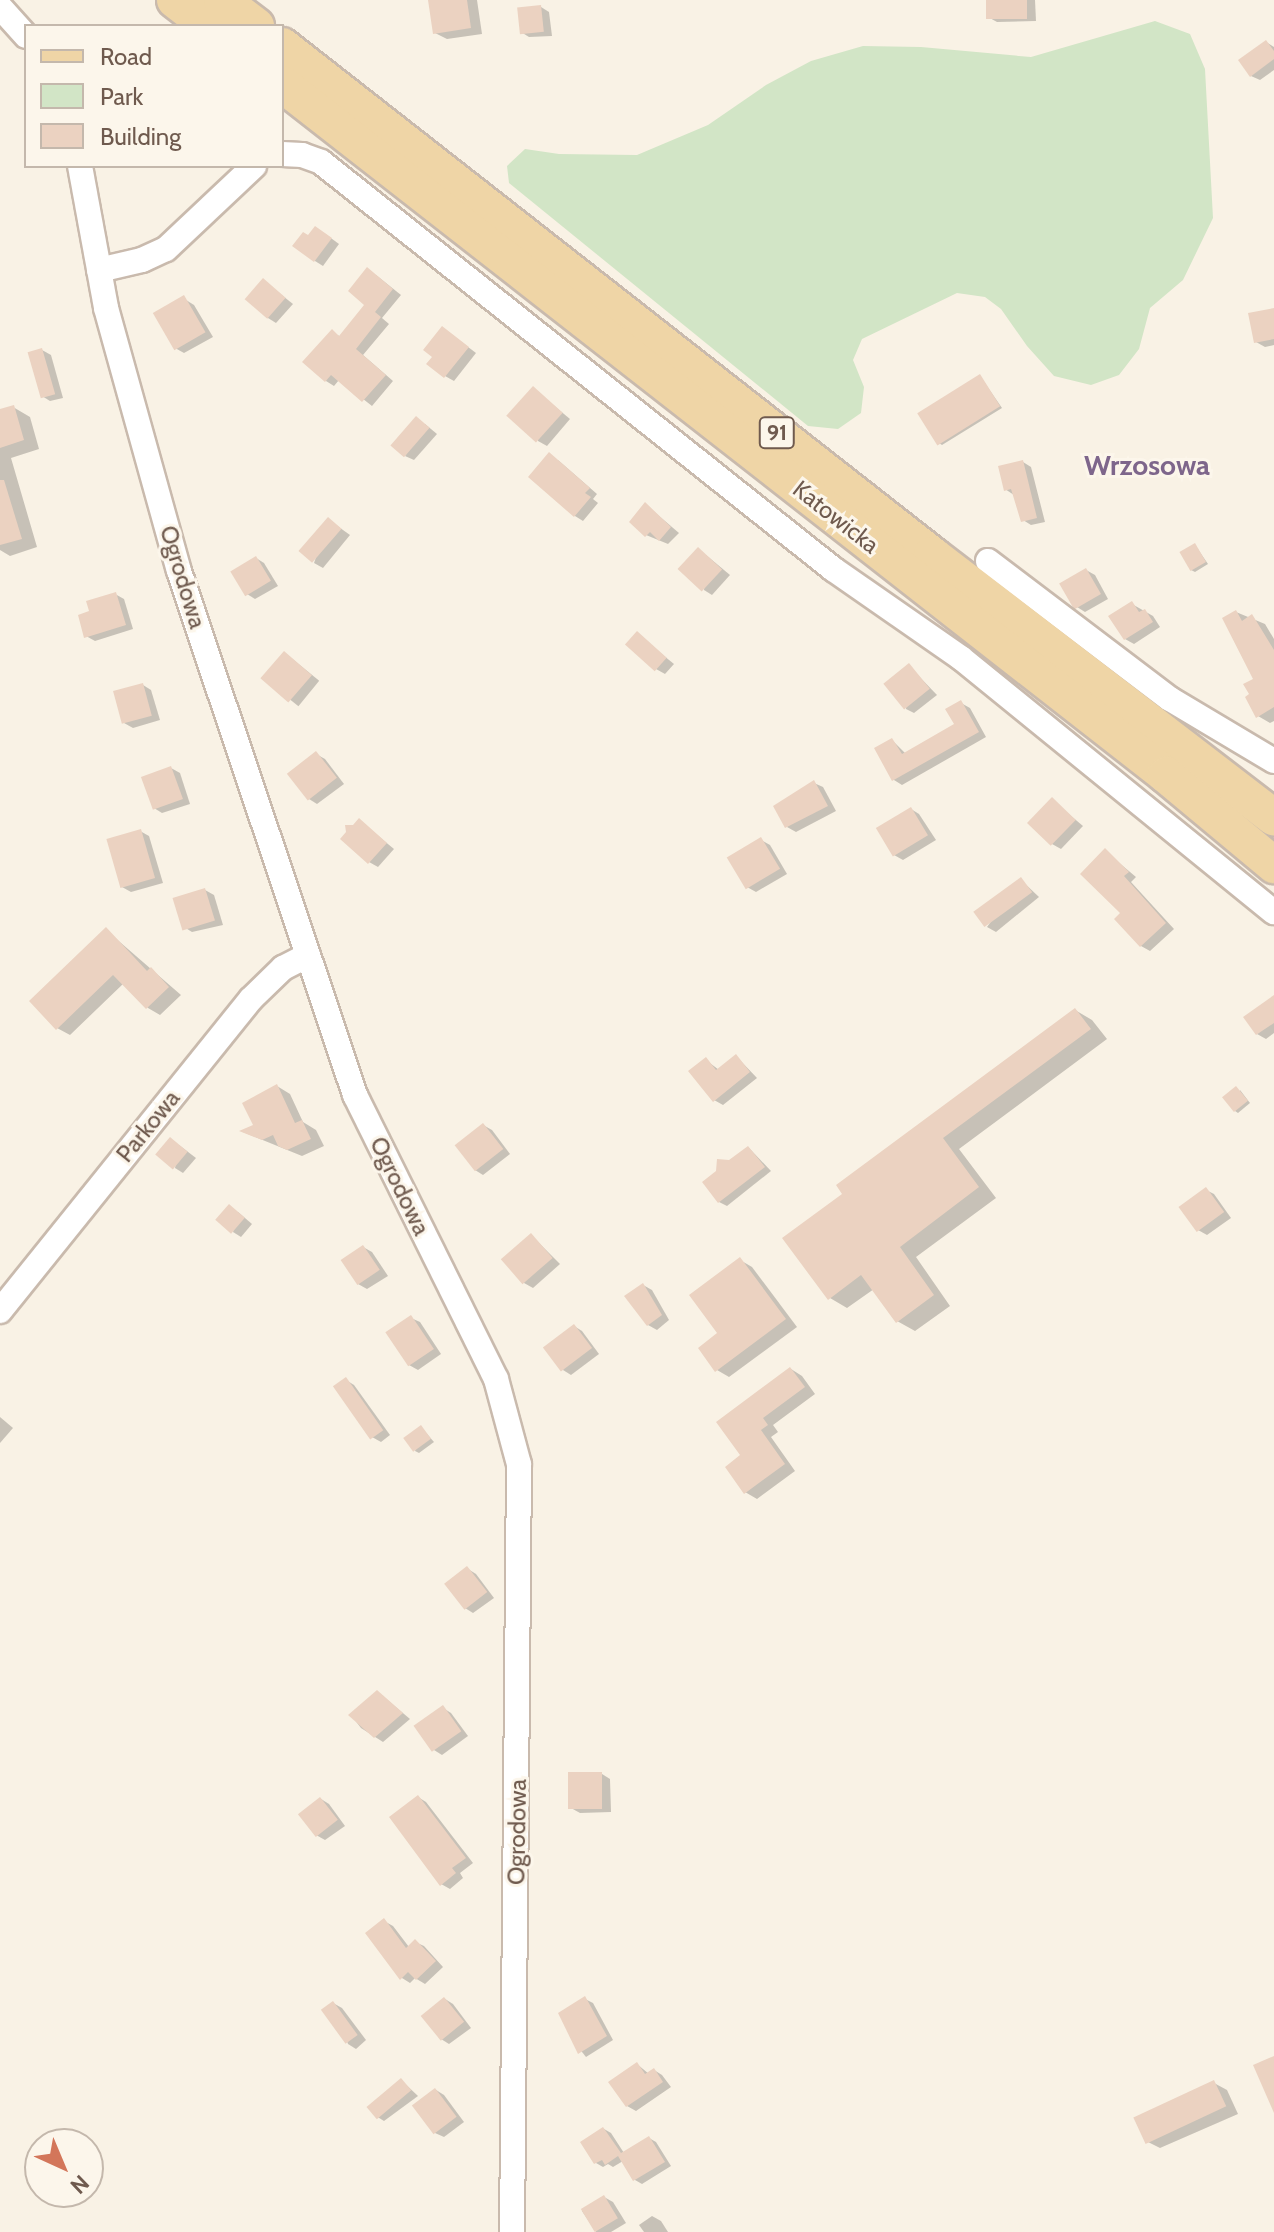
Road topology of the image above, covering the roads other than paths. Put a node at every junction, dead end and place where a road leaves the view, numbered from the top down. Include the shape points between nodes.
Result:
1 (175, 0) edge
2 (222, 0) edge
3 (0, 7) edge
4 (206, 24) edge
5 (253, 24) edge
6 (24, 34) edge
7 (284, 48) edge
8 (284, 86) edge
9 (284, 154) edge
10 (80, 168) edge
11 (252, 168) edge
12 (99, 270) junction
13 (988, 561) dead end
14 (1274, 761) edge
15 (1274, 817) edge
16 (1274, 865) edge
17 (1274, 912) edge
18 (308, 955) junction
19 (0, 1311) edge
20 (512, 2232) edge

1 - 4 main road
2 - 5 main road
3 - 6 street
7 - 15 main road, Katowicka / 91
8 - 16 main road, Katowicka / 91
9 - 17 street via 321,162 833,569 961,658
10 - 12 street, Ogrodowa
11 - 12 street via 166,249
12 - 18 street, Ogrodowa via 179,571
13 - 14 street via 1170,699
18 - 19 street, Parkowa via 283,968 251,999
18 - 20 street, Ogrodowa via 355,1095 496,1379 519,1464

